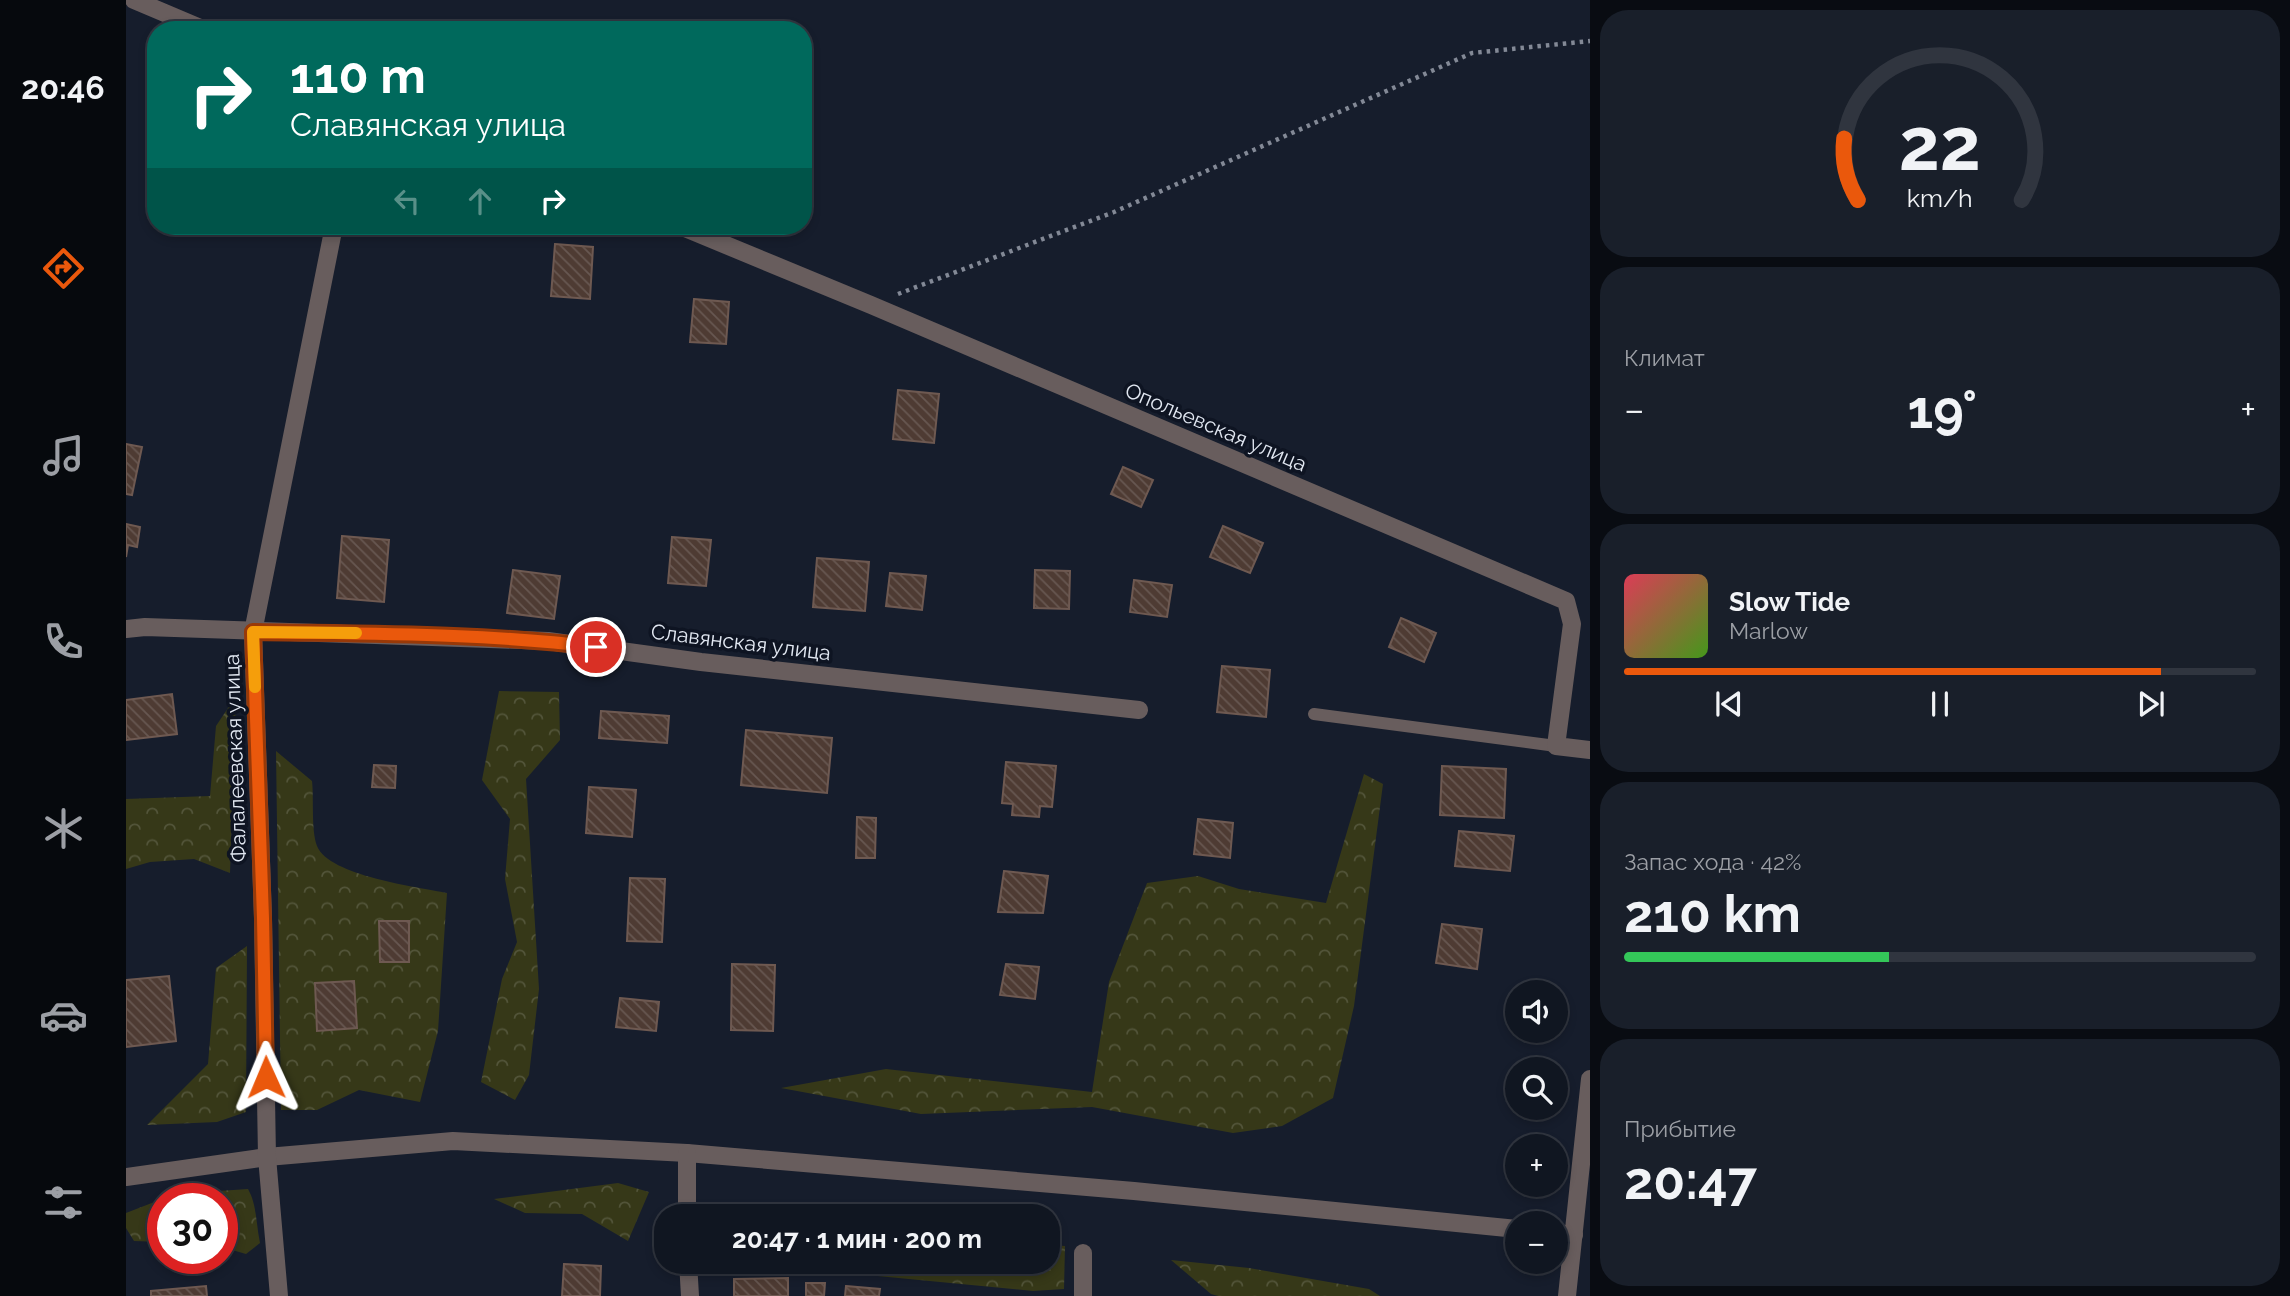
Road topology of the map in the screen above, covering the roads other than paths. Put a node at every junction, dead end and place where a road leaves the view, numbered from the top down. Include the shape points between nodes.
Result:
1 (134, 0) edge
2 (184, 21) edge
3 (332, 235) edge
4 (702, 235) edge
5 (126, 629) edge
6 (253, 632) junction
7 (1139, 710) dead end
8 (1314, 715) dead end
9 (1556, 746) junction
10 (1590, 750) edge
11 (1590, 1079) edge
12 (687, 1153) junction
13 (267, 1157) junction
14 (126, 1177) edge
15 (687, 1204) edge
16 (1568, 1215) edge
17 (1505, 1228) edge
18 (1083, 1253) dead end
19 (689, 1274) edge
20 (1566, 1274) edge
21 (279, 1296) edge
22 (690, 1296) edge
23 (1083, 1296) edge
24 (1567, 1296) edge

1 - 2 street
3 - 6 street, Фалалеевская улица
4 - 9 street, Опольевская улица via 1566,601 1573,624
5 - 6 street, Славянская улица
6 - 7 street, Славянская улица via 548,641
6 - 13 street, Фалалеевская улица
8 - 9 lane
9 - 10 street
11 - 16 street
12 - 13 street via 453,1141
12 - 15 street
12 - 17 street
13 - 14 street
13 - 21 street, Фалалеевская улица
18 - 23 street
19 - 22 street
20 - 24 street

